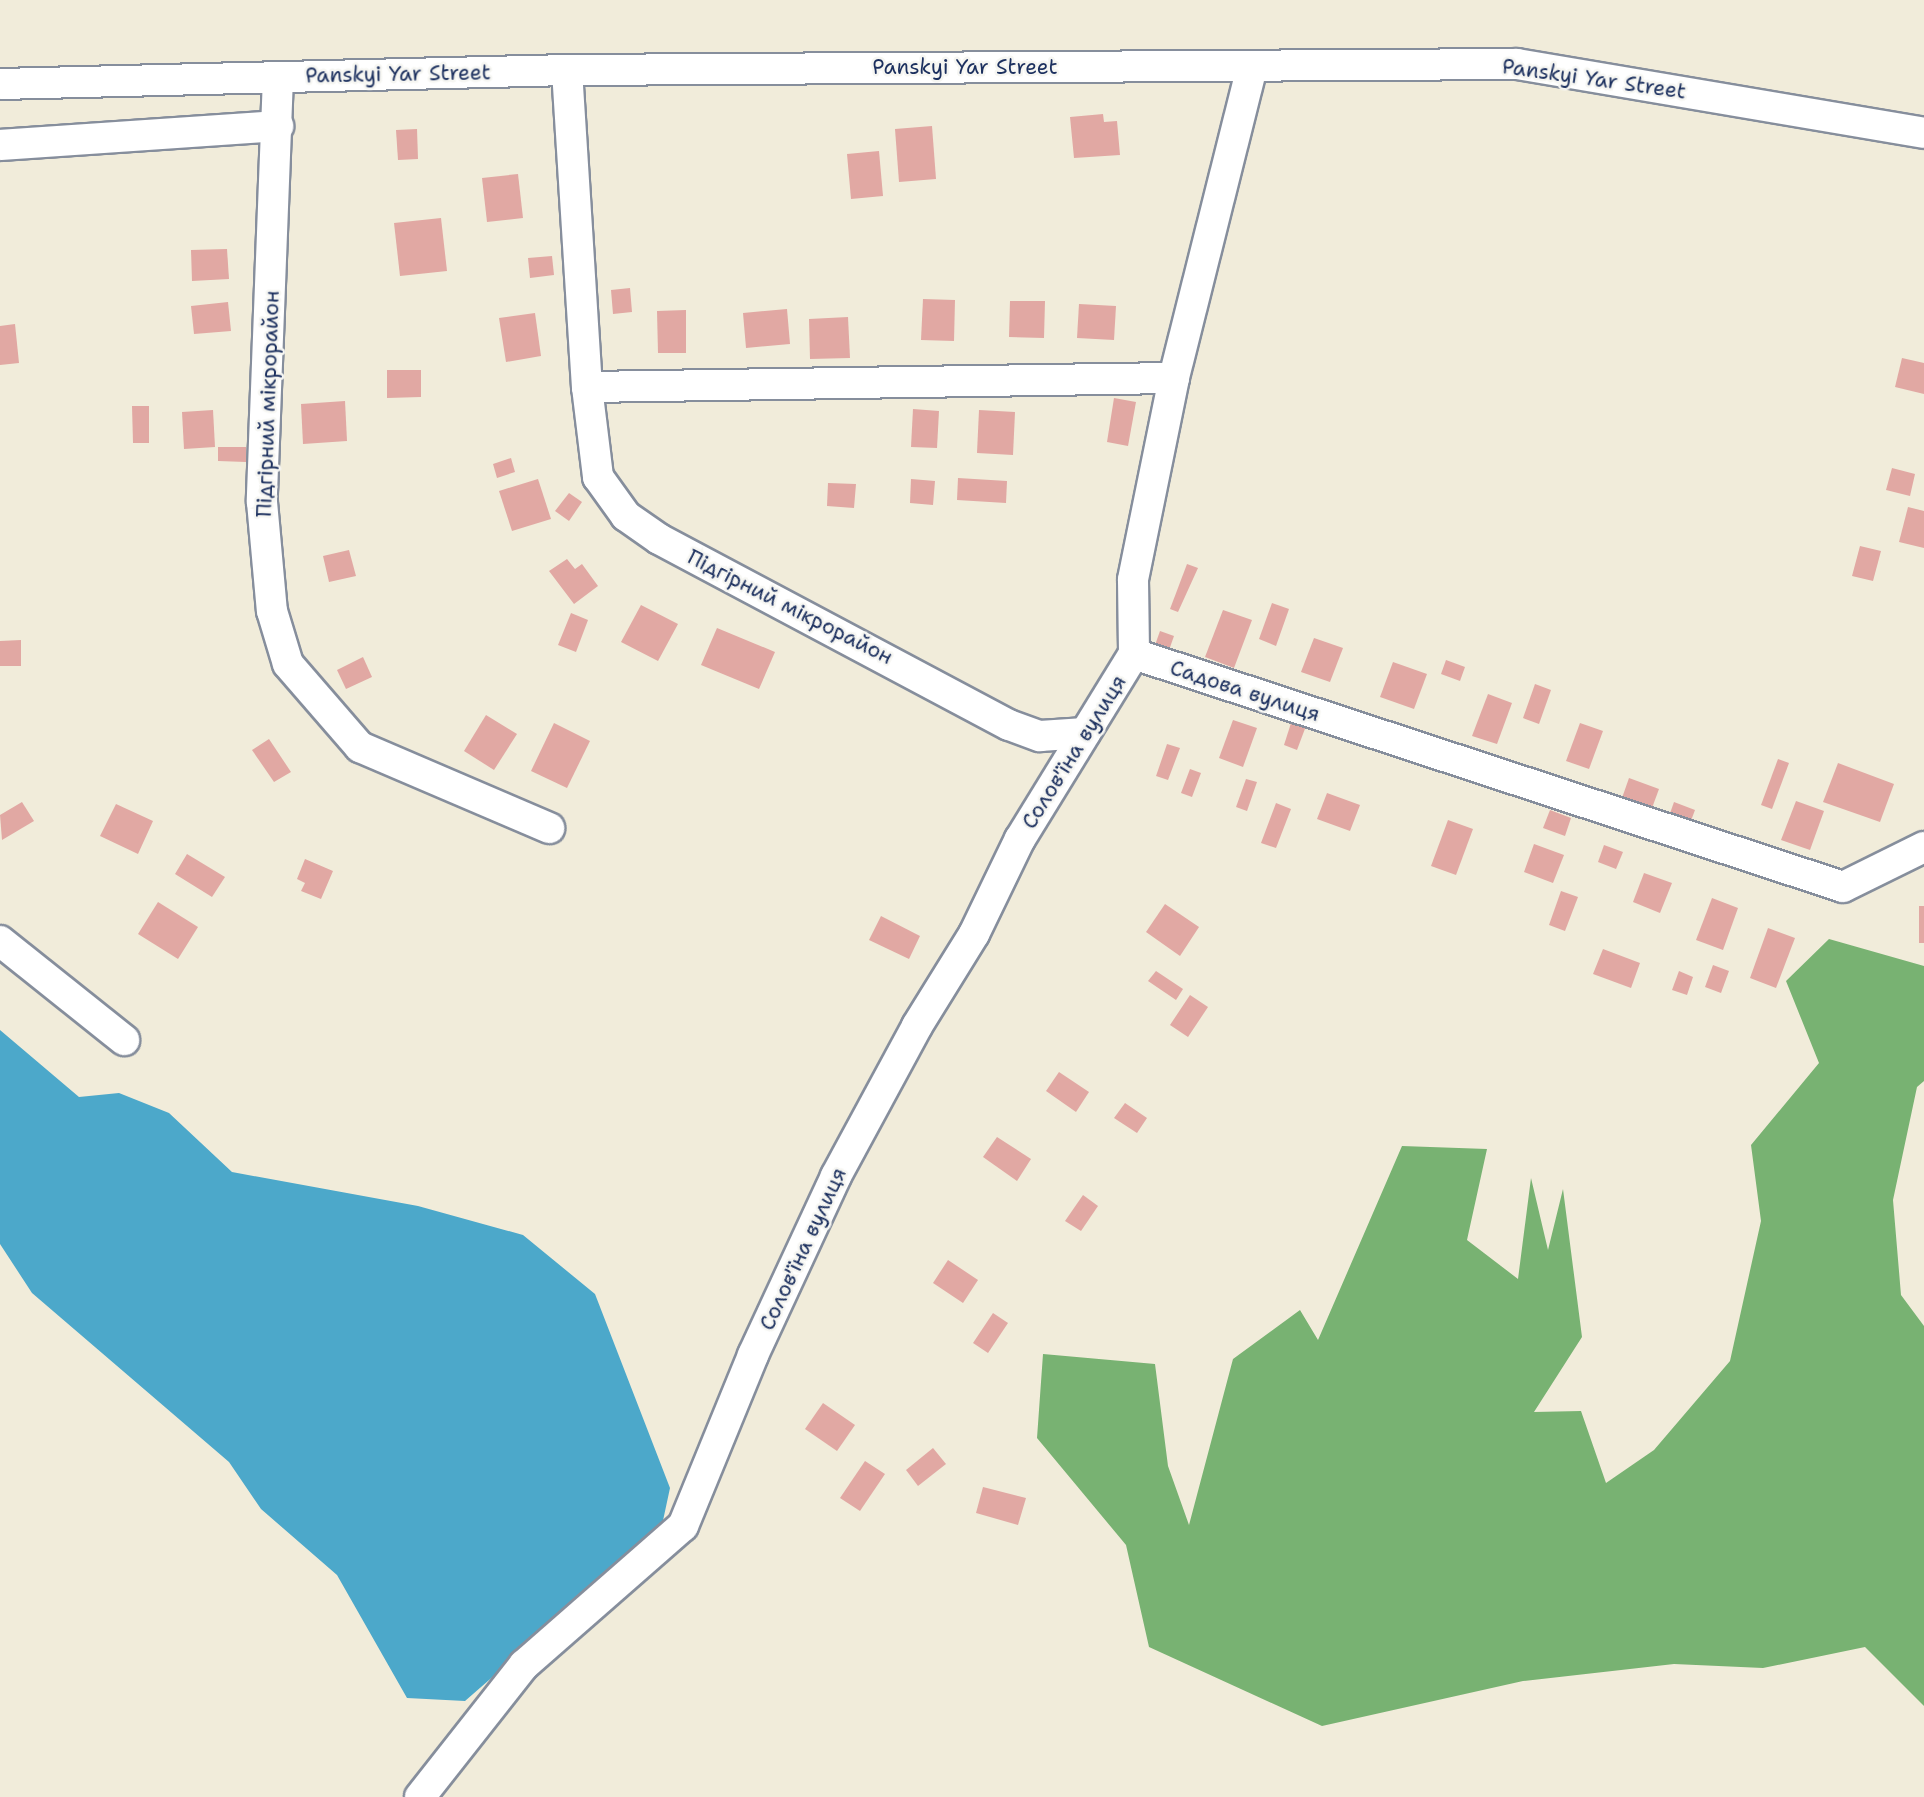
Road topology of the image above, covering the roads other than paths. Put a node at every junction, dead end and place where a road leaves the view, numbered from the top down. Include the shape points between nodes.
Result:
1 (1252, 66) junction
2 (567, 70) junction
3 (278, 77) junction
4 (0, 83) edge
5 (278, 126) junction
6 (1924, 133) edge
7 (0, 145) edge
8 (1174, 377) junction
9 (587, 387) junction
10 (1133, 654) junction
11 (1085, 733) junction
12 (549, 828) dead end
13 (1924, 846) edge
14 (0, 941) edge
15 (124, 1040) dead end
16 (420, 1797) edge

1 - 2 street, Panskyi Yar Street
1 - 6 street, Panskyi Yar Street via 1517,64
1 - 8 street
2 - 3 street, Panskyi Yar Street
2 - 9 street, Підгірний мікрорайон
3 - 4 street, Panskyi Yar Street
3 - 5 street, Підгірний мікрорайон
5 - 7 street
5 - 12 street, Підгірний мікрорайон via 262,502 272,611 288,664 360,747
8 - 9 street
8 - 10 street via 1133,580
9 - 11 street, Підгірний мікрорайон via 598,477 626,516 659,539 1009,725 1040,736
10 - 11 street, Солов'їна вулиця
10 - 13 street, Садова вулиця via 1843,887
11 - 16 street, Солов'їна вулиця via 1020,839 974,934 917,1026 836,1175 752,1354 683,1526 524,1665
14 - 15 street

